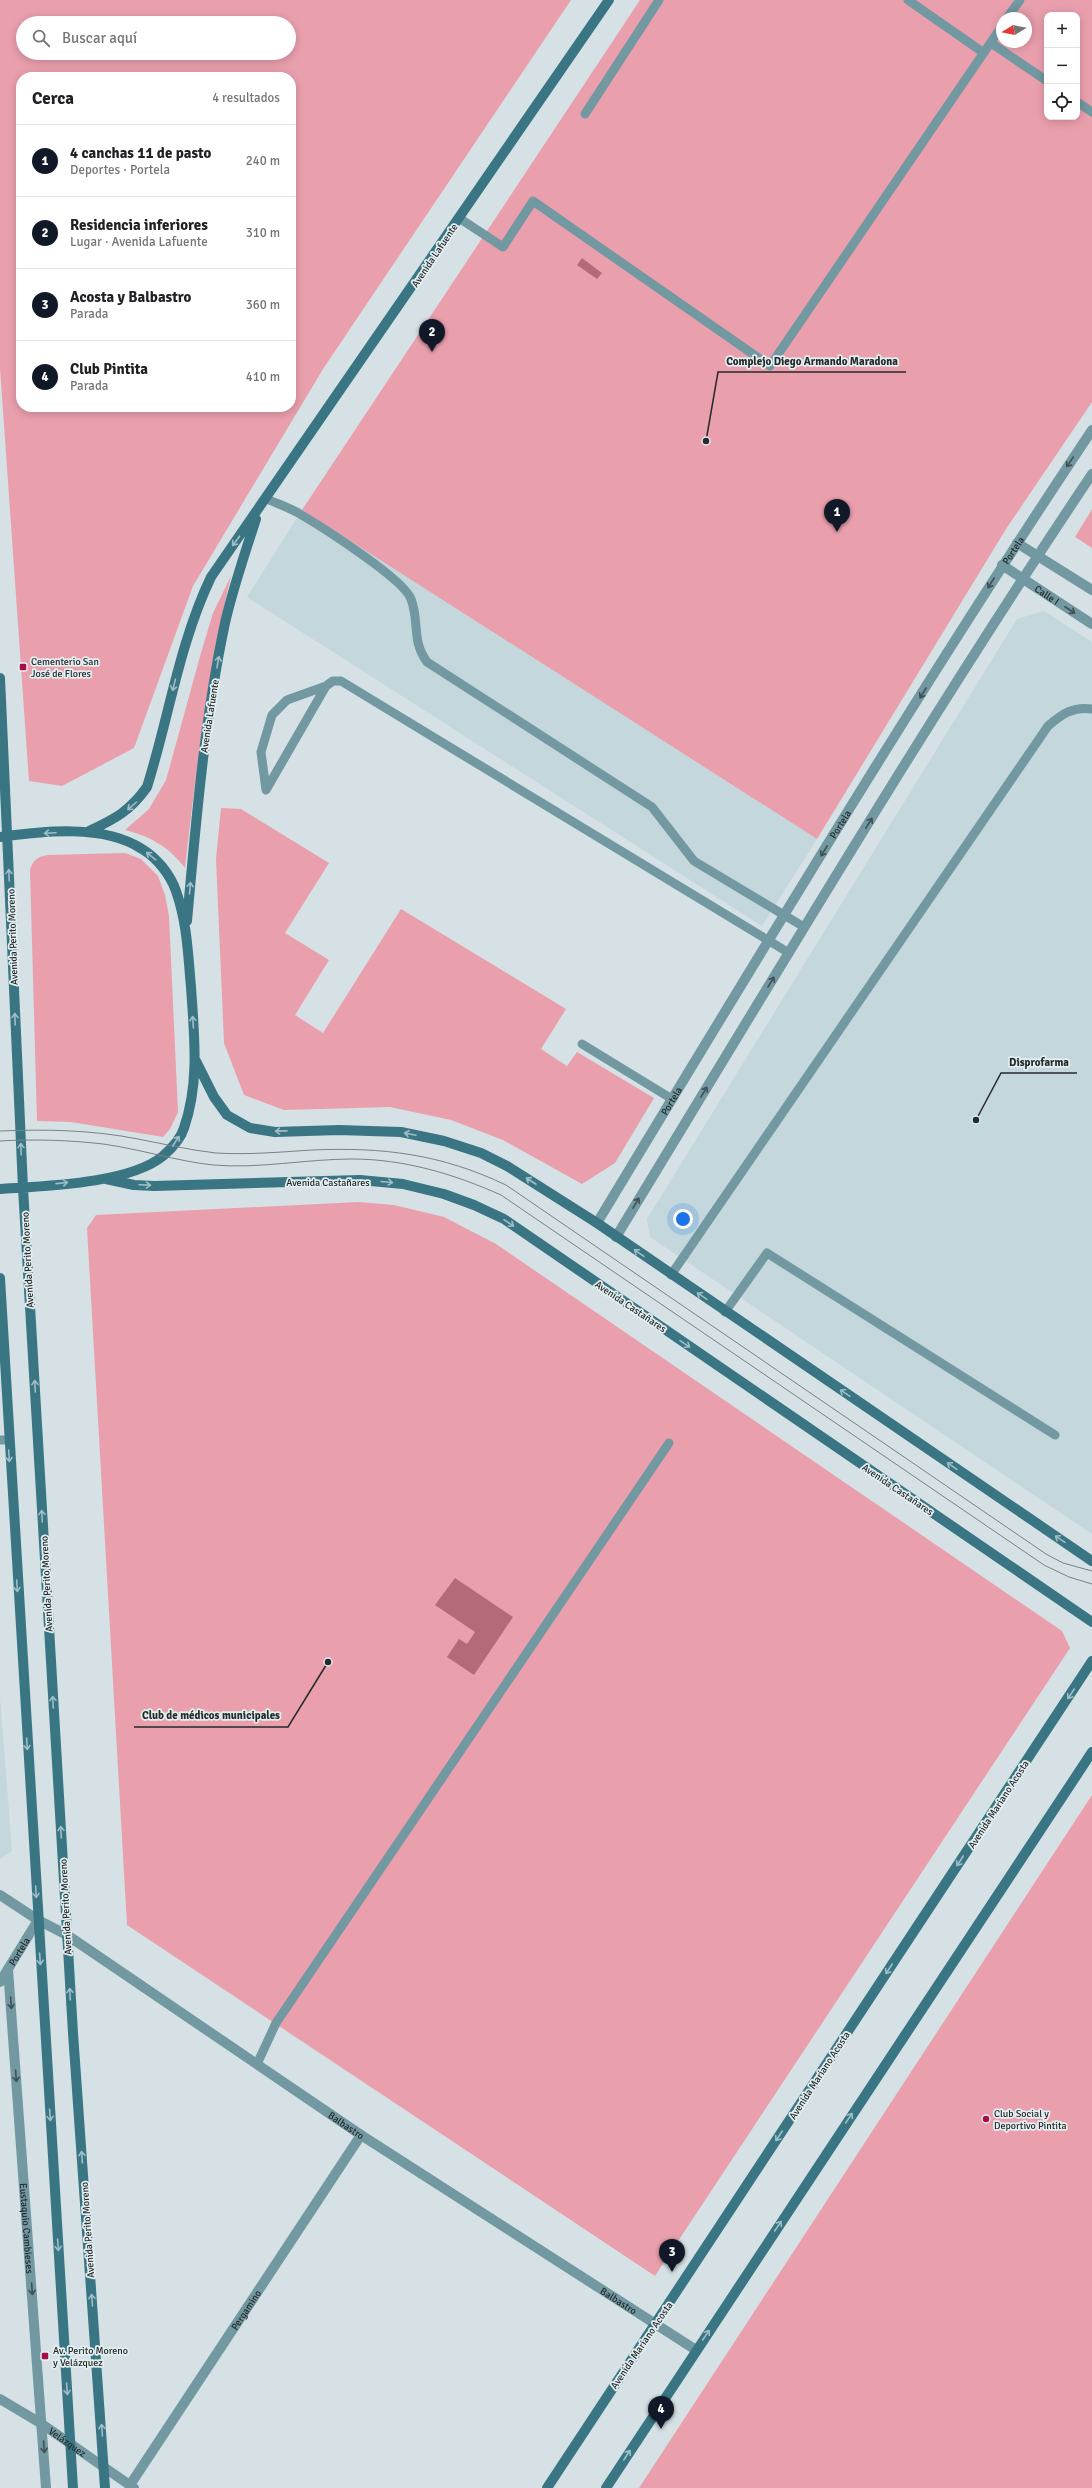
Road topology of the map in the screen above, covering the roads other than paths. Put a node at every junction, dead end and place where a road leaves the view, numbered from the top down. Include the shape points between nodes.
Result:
1 (609, 0) edge
2 (659, 0) edge
3 (908, 0) edge
4 (1020, 0) edge
5 (1012, 12) edge
6 (996, 35) edge
7 (991, 43) junction
8 (984, 52) junction
9 (1044, 79) edge
10 (1080, 104) edge
11 (1092, 112) edge
12 (585, 114) dead end
13 (459, 218) junction
14 (1092, 430) edge
15 (1092, 474) edge
16 (267, 500) junction
17 (259, 510) junction
18 (1017, 543) junction
19 (1038, 555) junction
20 (1002, 565) junction
21 (1022, 578) junction
22 (1092, 590) edge
23 (1092, 624) edge
24 (0, 678) edge
25 (326, 686) junction
26 (1092, 709) edge
27 (89, 831) junction
28 (4, 836) edge
29 (784, 916) junction
30 (186, 927) junction
31 (804, 927) junction
32 (769, 940) junction
33 (789, 953) junction
34 (582, 1044) dead end
35 (196, 1060) junction
36 (672, 1100) junction
37 (106, 1179) junction
38 (23, 1188) junction
39 (0, 1189) edge
40 (597, 1224) junction
41 (616, 1237) junction
42 (671, 1275) junction
43 (0, 1278) edge
44 (725, 1312) junction
45 (1055, 1435) dead end
46 (4, 1440) edge
47 (669, 1443) dead end
48 (1092, 1561) edge
49 (1092, 1622) edge
50 (1092, 1661) edge
51 (1092, 1752) edge
52 (0, 1895) edge
53 (38, 1920) junction
54 (67, 1935) junction
55 (8, 1969) junction
56 (0, 1982) edge
57 (257, 2064) junction
58 (361, 2135) junction
59 (655, 2324) junction
60 (696, 2350) junction
61 (0, 2399) edge
62 (42, 2424) junction
63 (70, 2444) junction
64 (104, 2469) junction
65 (132, 2486) edge
66 (46, 2488) edge
67 (73, 2488) edge
68 (105, 2488) edge
69 (547, 2488) edge
70 (606, 2488) edge

1 - 13 main road, Avenida Lafuente
2 - 12 lane
3 - 8 lane
4 - 5 lane
6 - 7 lane
7 - 8 lane
7 - 9 lane
8 - 13 lane via 770,366 534,201 502,247
10 - 11 lane
13 - 16 main road, Avenida Lafuente
14 -> 18 street, Portela
15 - 19 street
16 - 17 main road, Avenida Lafuente
16 - 29 lane via 300,514 394,577 411,597 417,621 416,637 419,650 428,662 652,807 694,861
17 -> 27 main road, Avenida Lafuente via 211,578 197,607 147,787 135,803 118,817
30 -> 17 main road, Avenida Lafuente via 196,806 216,668 236,578
18 - 19 street
18 - 20 street, Portela
19 - 21 street
19 - 22 street
20 - 21 street, Calle I
20 -> 29 street, Portela
21 -> 23 street, Calle I
31 -> 21 street
24 - 28 main road, Avenida Perito Moreno
25 - 25 lane via 311,712 266,790 260,752 272,715 287,700
25 - 32 lane via 333,681 341,681
26 - 42 lane via 1074,708 1048,726
27 -> 28 main road
30 -> 27 main road via 176,890 168,874 156,860 142,848
38 -> 28 main road, Avenida Perito Moreno
29 - 31 lane
29 - 32 street, Portela
35 -> 30 main road
31 - 33 street
32 - 33 lane
32 - 36 street, Portela
41 -> 33 street
34 - 36 lane
37 -> 35 main road via 149,1165 172,1147 184,1130 190,1107
40 -> 35 main road via 507,1166 480,1153 444,1141 400,1132 275,1132 250,1128 227,1115 214,1097
36 - 40 street, Portela
38 -> 37 main road
37 -> 49 main road, Avenida Castañares via 154,1186 360,1180 403,1184 444,1194 474,1205 511,1224
38 - 39 main road
54 -> 38 main road, Avenida Perito Moreno
40 - 41 main road
42 -> 41 main road
44 -> 42 main road
43 - 46 main road
44 - 45 lane via 767,1253
48 -> 44 main road
46 -> 53 main road
47 - 57 lane via 276,2023
50 -> 59 main road, Avenida Mariano Acosta
60 -> 51 main road
52 - 53 street, Balbastro
53 - 54 street, Balbastro
53 - 55 street, Portela
53 -> 63 main road
54 - 57 street, Balbastro
64 -> 54 main road, Avenida Perito Moreno
55 - 56 street, Portela
55 -> 62 street, Eustaquio Cambieses
57 - 58 street, Balbastro
58 - 59 street, Balbastro
58 - 65 street, Pergamino
59 - 60 street, Balbastro
59 - 69 main road, Avenida Mariano Acosta
70 -> 60 main road
61 - 62 street, Velázquez
62 - 63 street, Velázquez
62 -> 66 street, Eustaquio Cambieses
63 - 64 street, Velázquez
63 - 67 main road
64 - 65 street, Velázquez
64 - 68 main road, Avenida Perito Moreno

